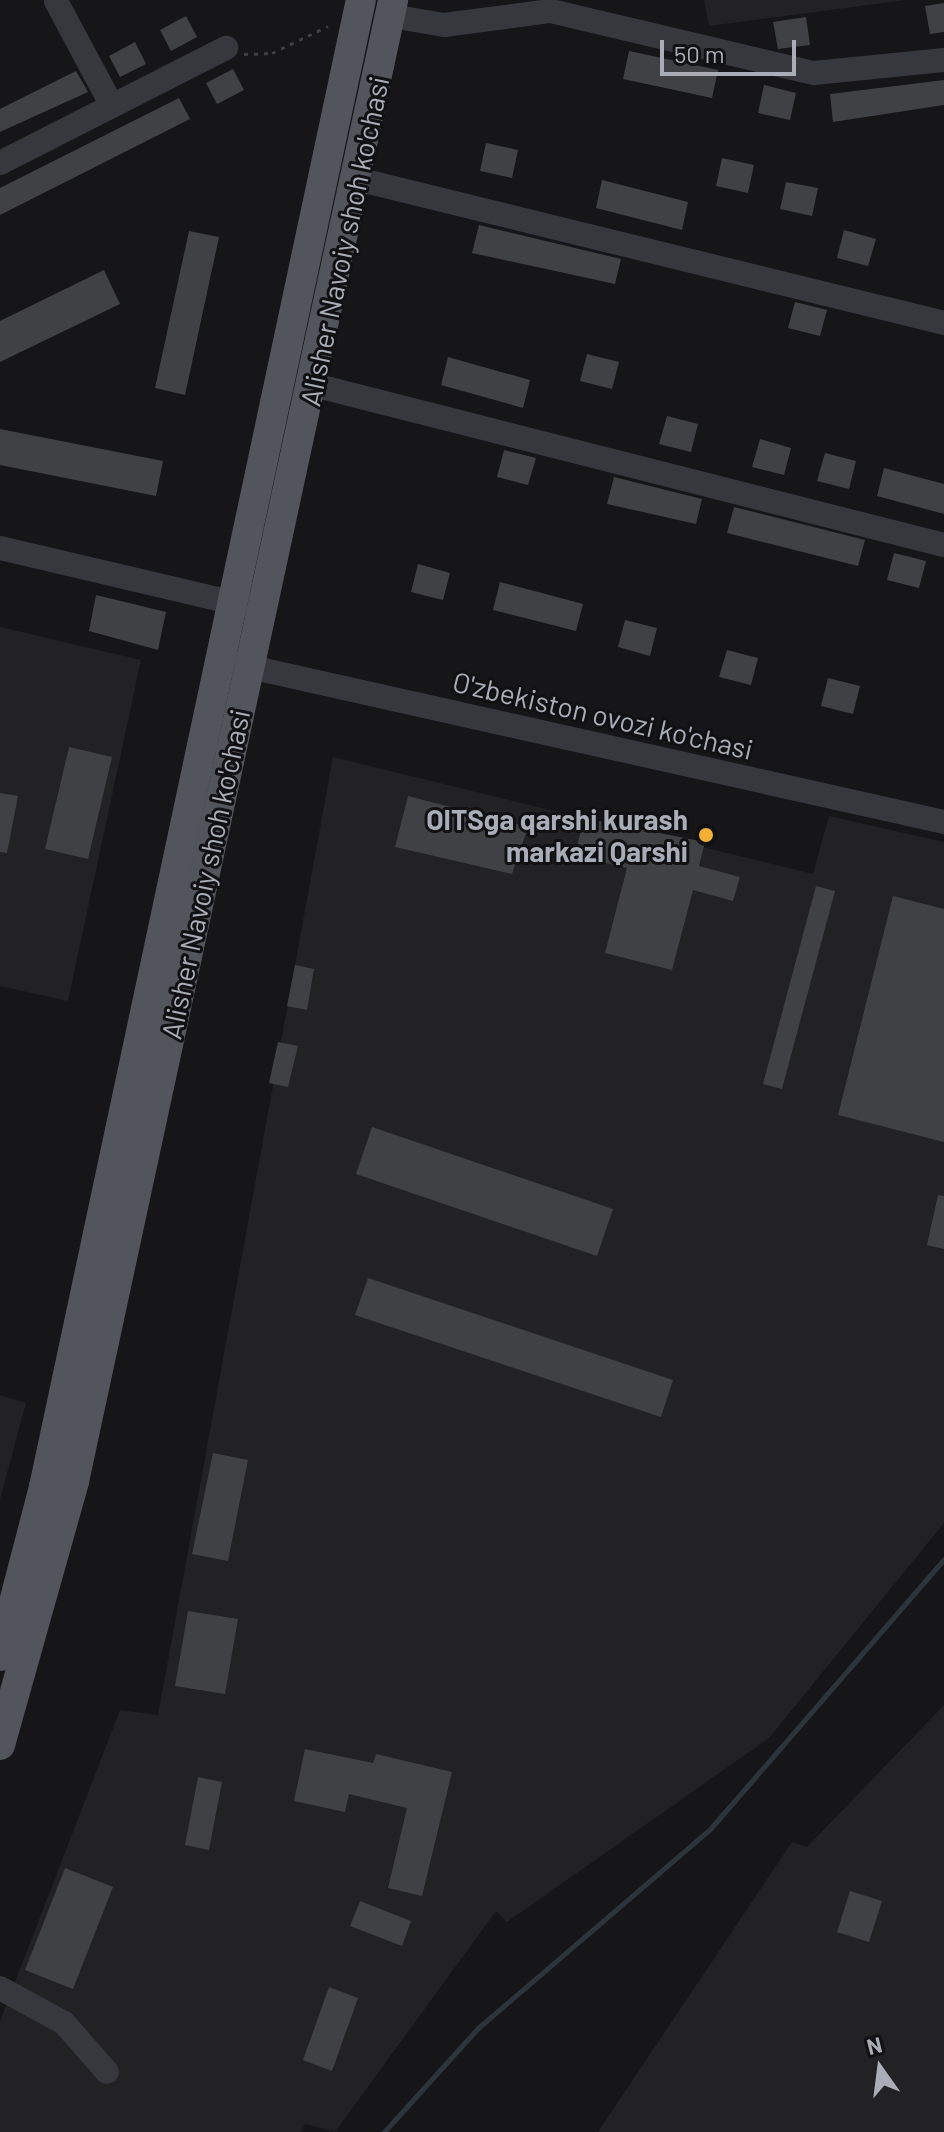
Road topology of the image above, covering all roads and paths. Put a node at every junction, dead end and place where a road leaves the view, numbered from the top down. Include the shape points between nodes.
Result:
1 (361, 0) edge
2 (56, 1) edge
3 (392, 8) edge
4 (328, 26) dead end
5 (226, 48) joint
6 (944, 60) edge
7 (112, 106) junction
8 (0, 163) edge
9 (357, 179) junction
10 (944, 323) edge
11 (314, 385) junction
12 (944, 545) edge
13 (0, 548) edge
14 (247, 606) junction
15 (235, 663) junction
16 (944, 822) edge
17 (0, 1656) edge
18 (0, 1745) edge
19 (0, 1988) edge
20 (107, 2072) dead end

1 - 14 main road, Alisher Navoiy shoh ko'chasi
2 - 7 street
3 - 6 street via 444,25 551,11 814,73
3 - 9 main road, Alisher Navoiy shoh ko'chasi
4 - 5 path via 272,53
5 - 7 street
7 - 8 street
9 - 10 street
9 - 11 main road, Alisher Navoiy shoh ko'chasi
11 - 12 street
11 - 14 main road, Alisher Navoiy shoh ko'chasi
13 - 14 street
14 - 15 main road, Alisher Navoiy shoh ko'chasi
15 - 16 street, O'zbekiston ovozi ko'chasi
15 - 17 main road, Alisher Navoiy shoh ko'chasi
15 - 18 main road, Alisher Navoiy shoh ko'chasi via 74,1481
19 - 20 street via 64,2023

